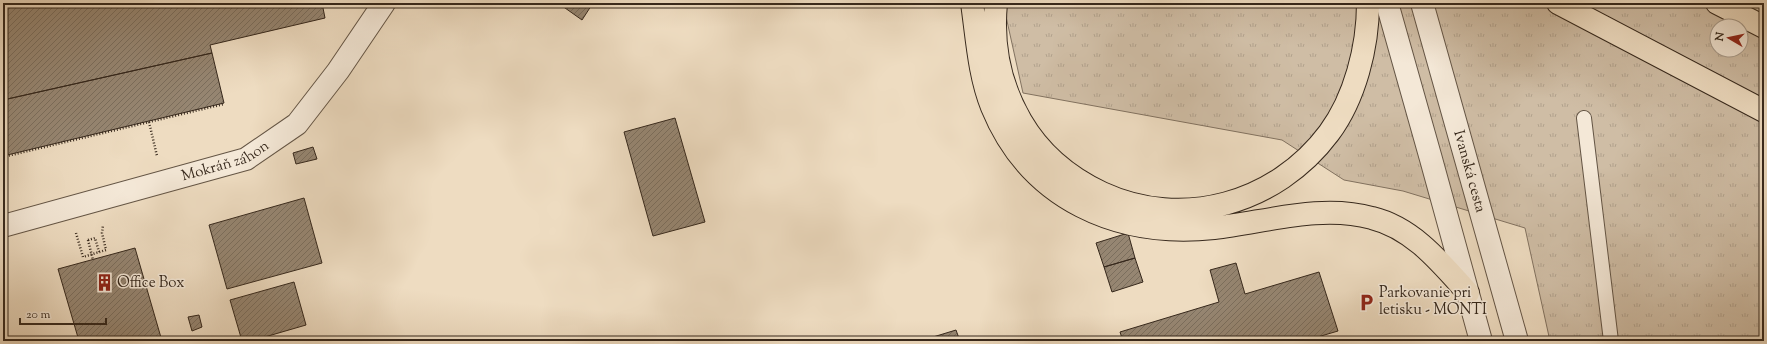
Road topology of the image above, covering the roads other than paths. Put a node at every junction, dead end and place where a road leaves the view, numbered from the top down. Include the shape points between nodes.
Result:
1 (384, 3) edge
2 (972, 3) edge
3 (996, 3) edge
4 (1368, 3) edge
5 (1387, 3) edge
6 (1422, 3) edge
7 (1558, 3) edge
8 (1717, 3) edge
9 (1764, 27) edge
10 (995, 86) junction
11 (1764, 111) edge
12 (1584, 118) dead end
13 (3, 226) edge
14 (1468, 292) junction
15 (1481, 341) edge
16 (1517, 341) edge
17 (1611, 341) edge

1 - 13 street, Mokráň záhon via 338,71 297,124 246,159
2 - 10 highway via 979,53
3 - 10 highway
4 - 10 highway via 1365,38 1357,74 1351,93 1329,132 1306,159 1279,181 1238,200 1218,206 1200,209 1154,209 1114,198 1090,188 1070,175 1039,146
5 - 14 street, Ivanská cesta
6 - 16 street, Ivanská cesta
7 - 11 highway
8 - 9 highway
10 - 14 highway via 992,107 1007,136 1032,169 1079,206 1109,219 1142,227 1181,230 1215,228 1324,213 1374,218 1395,227 1430,252
12 - 17 lane
14 - 15 street, Ivanská cesta

